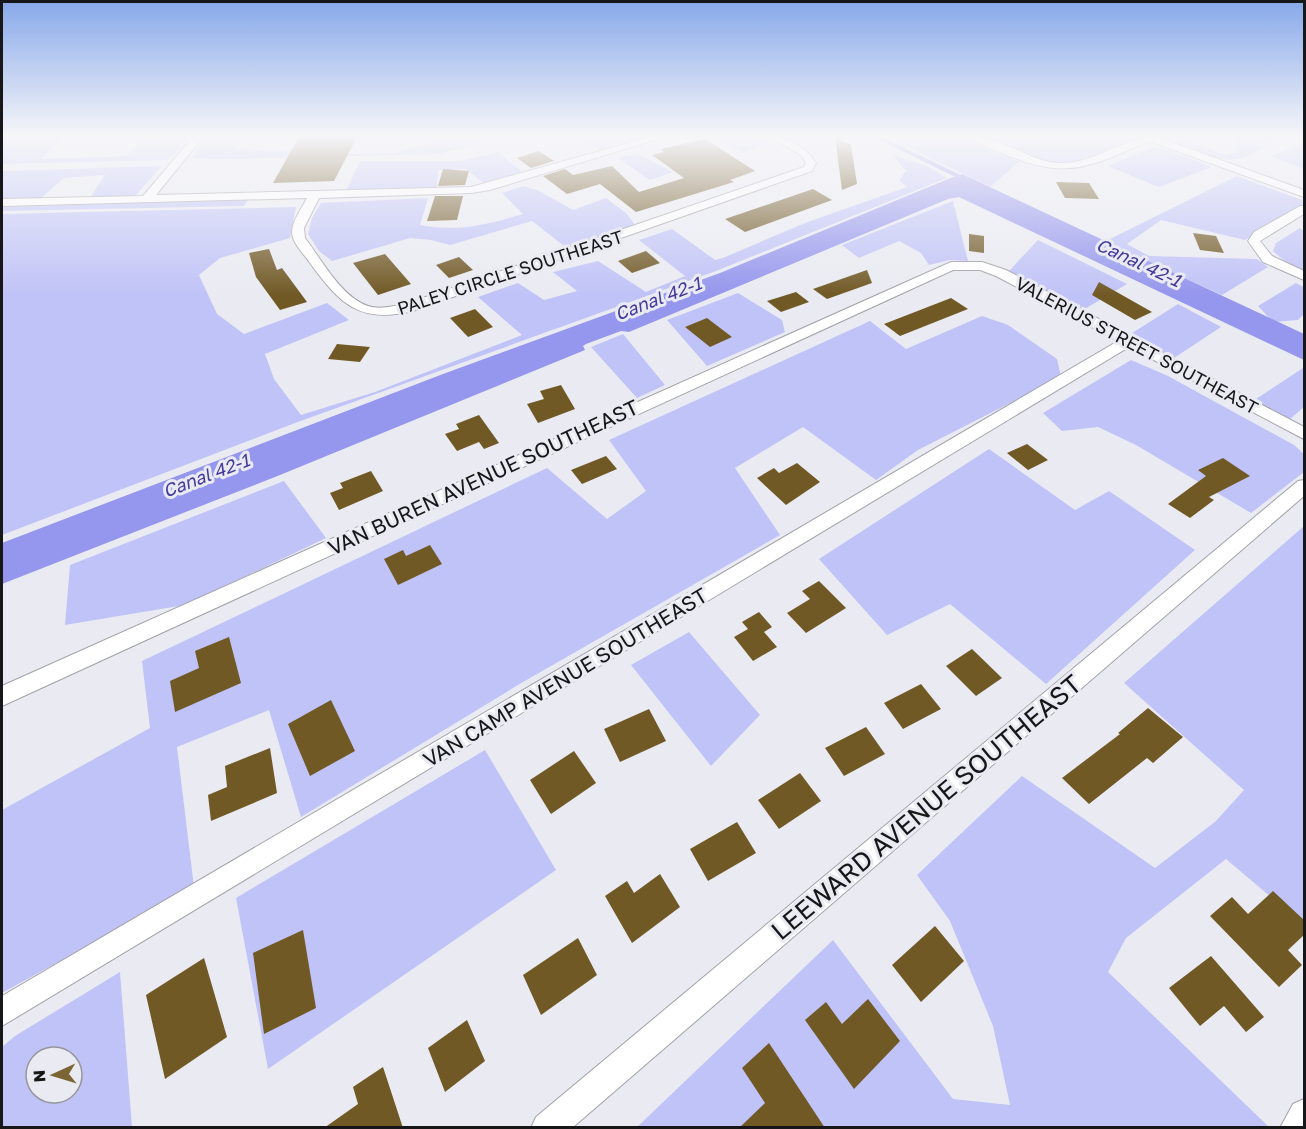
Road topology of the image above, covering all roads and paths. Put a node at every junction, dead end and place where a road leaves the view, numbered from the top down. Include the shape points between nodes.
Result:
1 (155, 190) edge
2 (466, 190) edge
3 (748, 190) edge
4 (314, 195) junction
5 (146, 200) junction
6 (2, 203) edge
7 (1305, 209) edge
8 (966, 265) joint
9 (1305, 276) edge
10 (1129, 341) junction
11 (1305, 434) edge
12 (1305, 486) edge
13 (2, 696) edge
14 (2, 1012) edge
15 (1305, 1115) edge
16 (547, 1128) edge
17 (1296, 1128) edge

1 - 5 street
2 - 4 street
3 - 4 street, PALEY CIRCLE SOUTHEAST via 389,312 359,308 349,300 299,238 298,228
4 - 5 street
5 - 6 street
7 - 9 street via 1254,241 1265,256
8 - 10 street, VALERIUS STREET SOUTHEAST via 1001,273
8 - 13 street, VAN BUREN AVENUE SOUTHEAST via 939,269
10 - 11 street, VALERIUS STREET SOUTHEAST
10 - 14 street, VAN CAMP AVENUE SOUTHEAST
12 - 16 street, LEEWARD AVENUE SOUTHEAST
15 - 17 street

